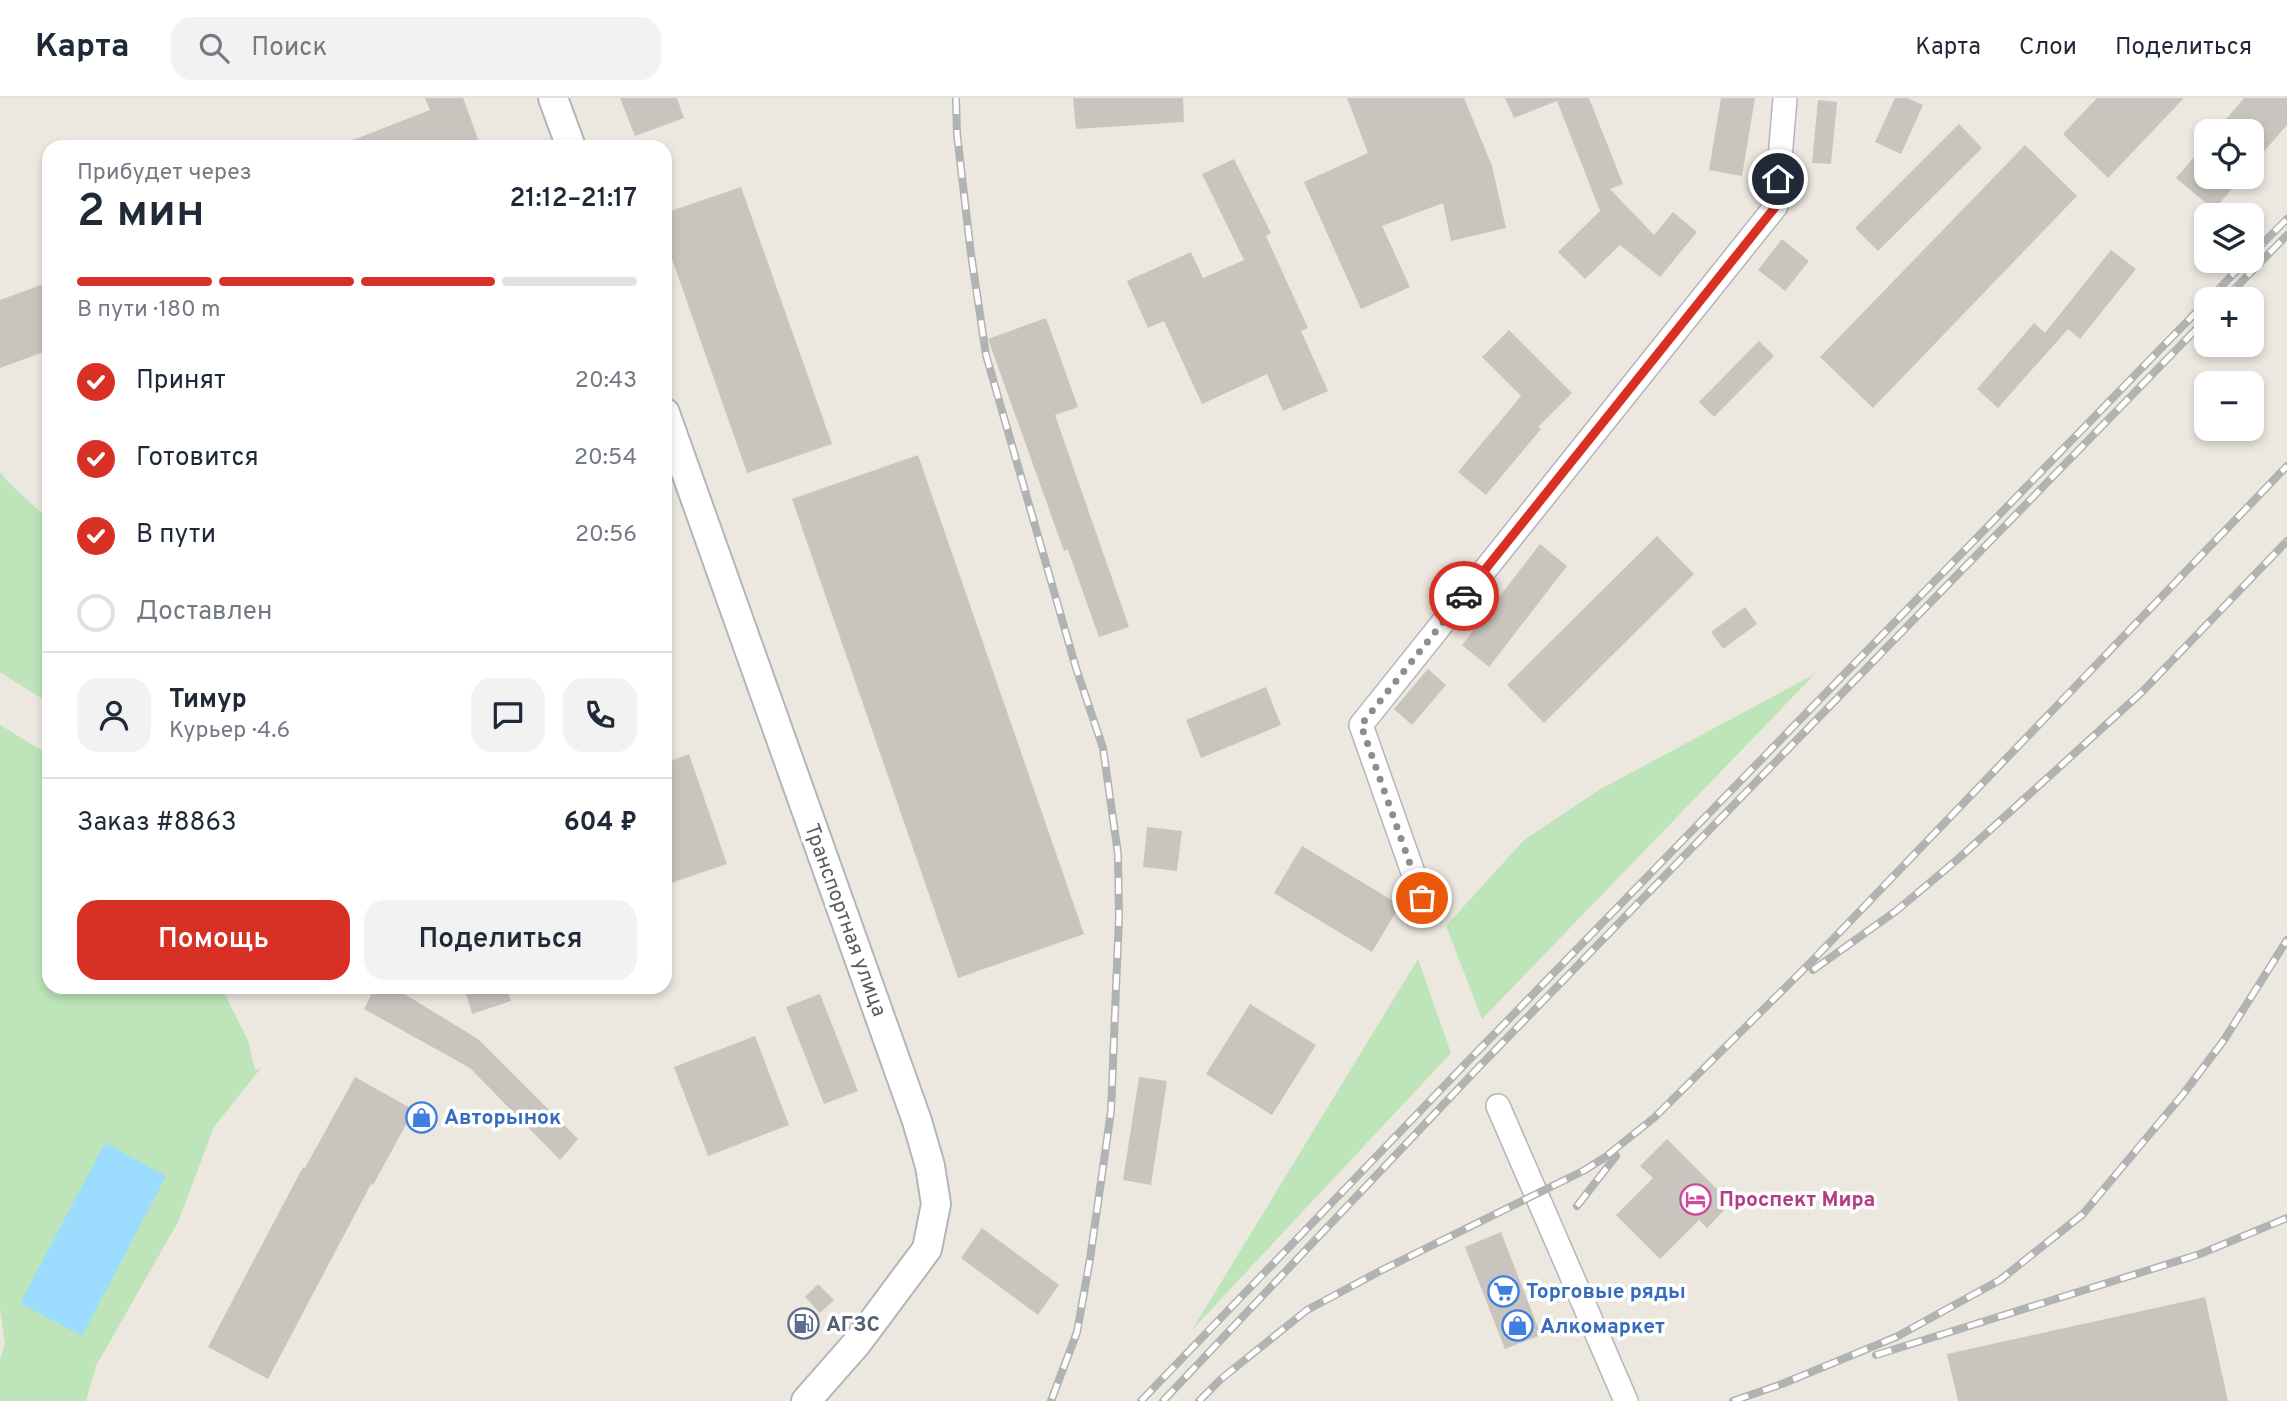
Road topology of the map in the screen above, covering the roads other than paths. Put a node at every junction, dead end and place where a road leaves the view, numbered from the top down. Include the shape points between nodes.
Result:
1 (553, 98) edge
2 (1785, 98) edge
3 (568, 140) edge
4 (672, 433) edge
5 (1422, 898) dead end
6 (1498, 1106) dead end
7 (806, 1401) edge
8 (1626, 1401) edge

1 - 3 street
2 - 5 street via 1776,206 1361,725
4 - 7 street, Транспортная улица via 917,1121 936,1204 928,1249
6 - 8 street

